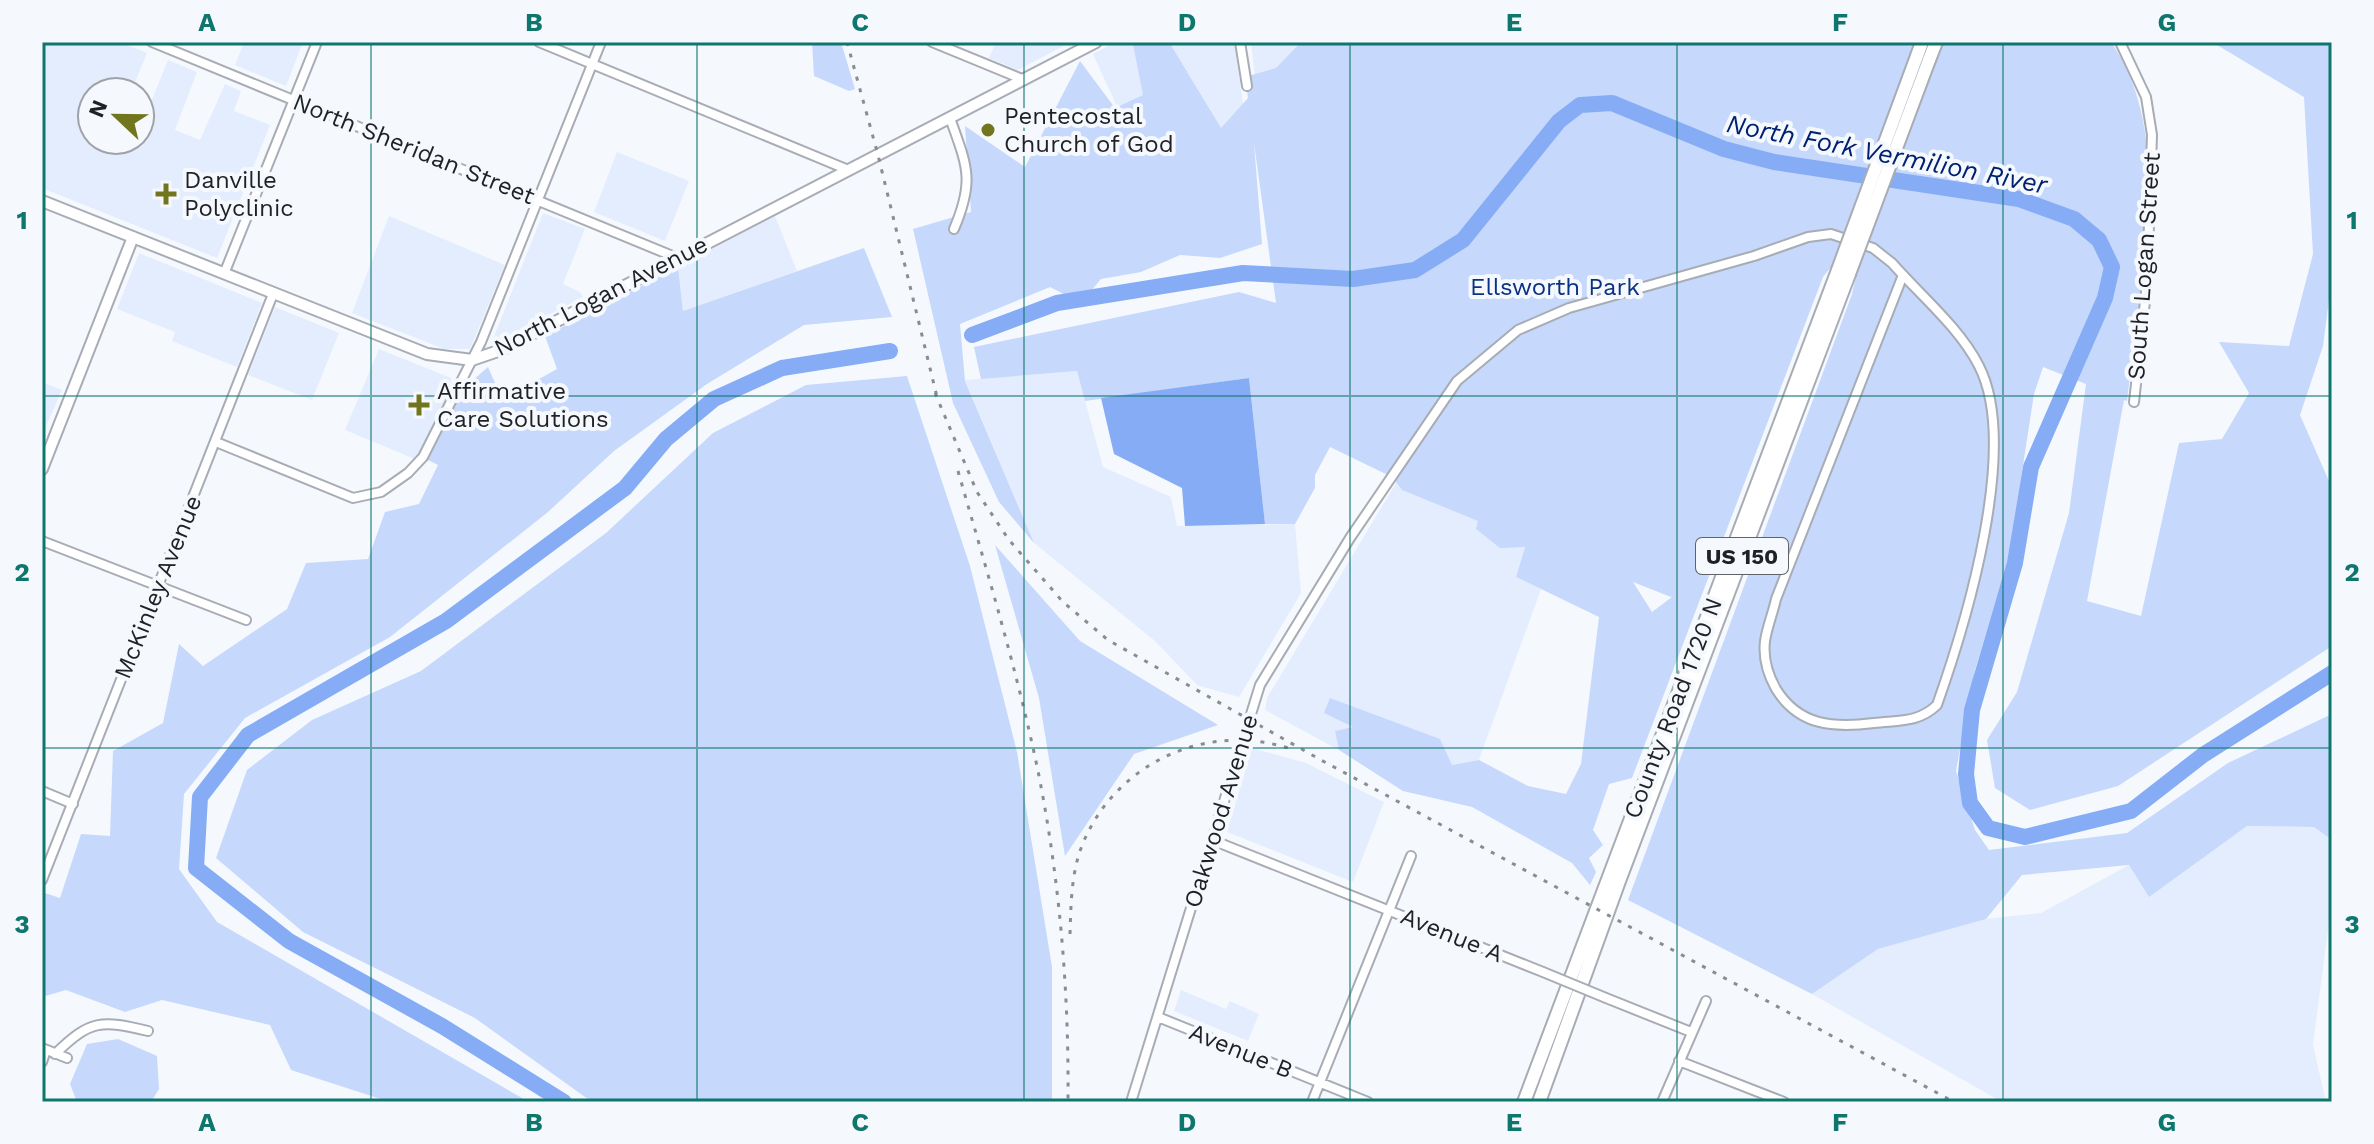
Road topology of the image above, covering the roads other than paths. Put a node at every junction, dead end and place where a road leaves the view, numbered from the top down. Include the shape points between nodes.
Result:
1 (152, 42) edge
2 (317, 42) edge
3 (539, 42) edge
4 (601, 42) edge
5 (932, 42) edge
6 (1096, 42) edge
7 (1240, 42) edge
8 (1922, 42) edge
9 (1936, 42) edge
10 (2120, 42) edge
11 (1923, 58) junction
12 (592, 64) junction
13 (1022, 79) junction
14 (1247, 86) dead end
15 (294, 100) junction
16 (950, 118) junction
17 (846, 169) junction
18 (539, 200) junction
19 (42, 201) edge
20 (954, 229) dead end
21 (133, 237) junction
22 (675, 257) junction
23 (1843, 272) junction
24 (224, 274) junction
25 (1903, 275) junction
26 (273, 294) junction
27 (472, 360) junction
28 (2134, 402) dead end
29 (216, 442) junction
30 (45, 451) edge
31 (42, 469) edge
32 (42, 541) edge
33 (158, 586) junction
34 (246, 620) dead end
35 (42, 791) edge
36 (73, 804) junction
37 (1212, 840) junction
38 (1411, 856) dead end
39 (42, 880) edge
40 (1389, 909) junction
41 (1706, 1001) dead end
42 (1158, 1017) junction
43 (148, 1031) dead end
44 (1691, 1032) junction
45 (44, 1049) edge
46 (55, 1054) junction
47 (67, 1058) dead end
48 (1679, 1061) junction
49 (42, 1062) edge
50 (1320, 1083) junction
51 (1131, 1102) edge
52 (1312, 1102) edge
53 (1368, 1102) edge
54 (1524, 1102) edge
55 (1539, 1102) edge
56 (1662, 1102) edge
57 (1784, 1102) edge

1 - 15 street, North Sheridan Street
2 - 15 street
3 - 12 street
4 - 12 street
5 - 13 street
6 - 13 street, North Logan Avenue
7 - 14 street
8 - 11 main road, US 150
9 - 11 main road, US 150
10 - 28 street, South Logan Street via 2146,97 2152,135 2147,283
11 - 23 main road, US 150, bridge
12 - 17 street
12 - 18 street
13 - 16 street, North Logan Avenue
15 - 18 street, North Sheridan Street
15 - 24 street
16 - 17 street, North Logan Avenue
16 - 20 street via 967,167 967,198
17 - 22 street, North Logan Avenue
18 - 22 street, North Sheridan Street
18 - 27 street
19 - 21 street, North Logan Avenue
21 - 24 street, North Logan Avenue
21 - 30 street
22 - 27 street, North Logan Avenue via 501,350
23 - 54 main road, County Road 1720 N / US 150
23 - 55 main road, County Road 1720 N / US 150
24 - 26 street, North Logan Avenue
25 - 25 street, Oakwood Avenue via 1776,599 1765,643 1768,676 1787,707 1822,724 1924,717 1937,705 1980,549 1992,477 1991,396 1958,336
25 - 37 street, Oakwood Avenue via 1873,248 1831,234 1808,237 1569,308 1518,330 1457,381 1350,538 1260,685
26 - 27 street, North Logan Avenue via 427,354
26 - 29 street, McKinley Avenue
27 - 29 street via 423,457 381,492 353,498
29 - 33 street, McKinley Avenue
30 - 31 street
32 - 33 street
33 - 34 street
33 - 36 street, McKinley Avenue
35 - 36 street
36 - 39 street, McKinley Avenue
37 - 40 street, Avenue A
37 - 42 street, Oakwood Avenue
38 - 40 street
40 - 44 street, Avenue A, bridge
40 - 50 street
41 - 44 street
42 - 50 street, Avenue B
42 - 51 street, Oakwood Avenue
43 - 46 street via 97,1022
44 - 48 street
45 - 46 street
45 - 49 street
46 - 47 street
48 - 56 street
48 - 57 street
50 - 52 street
50 - 53 street, Avenue B

